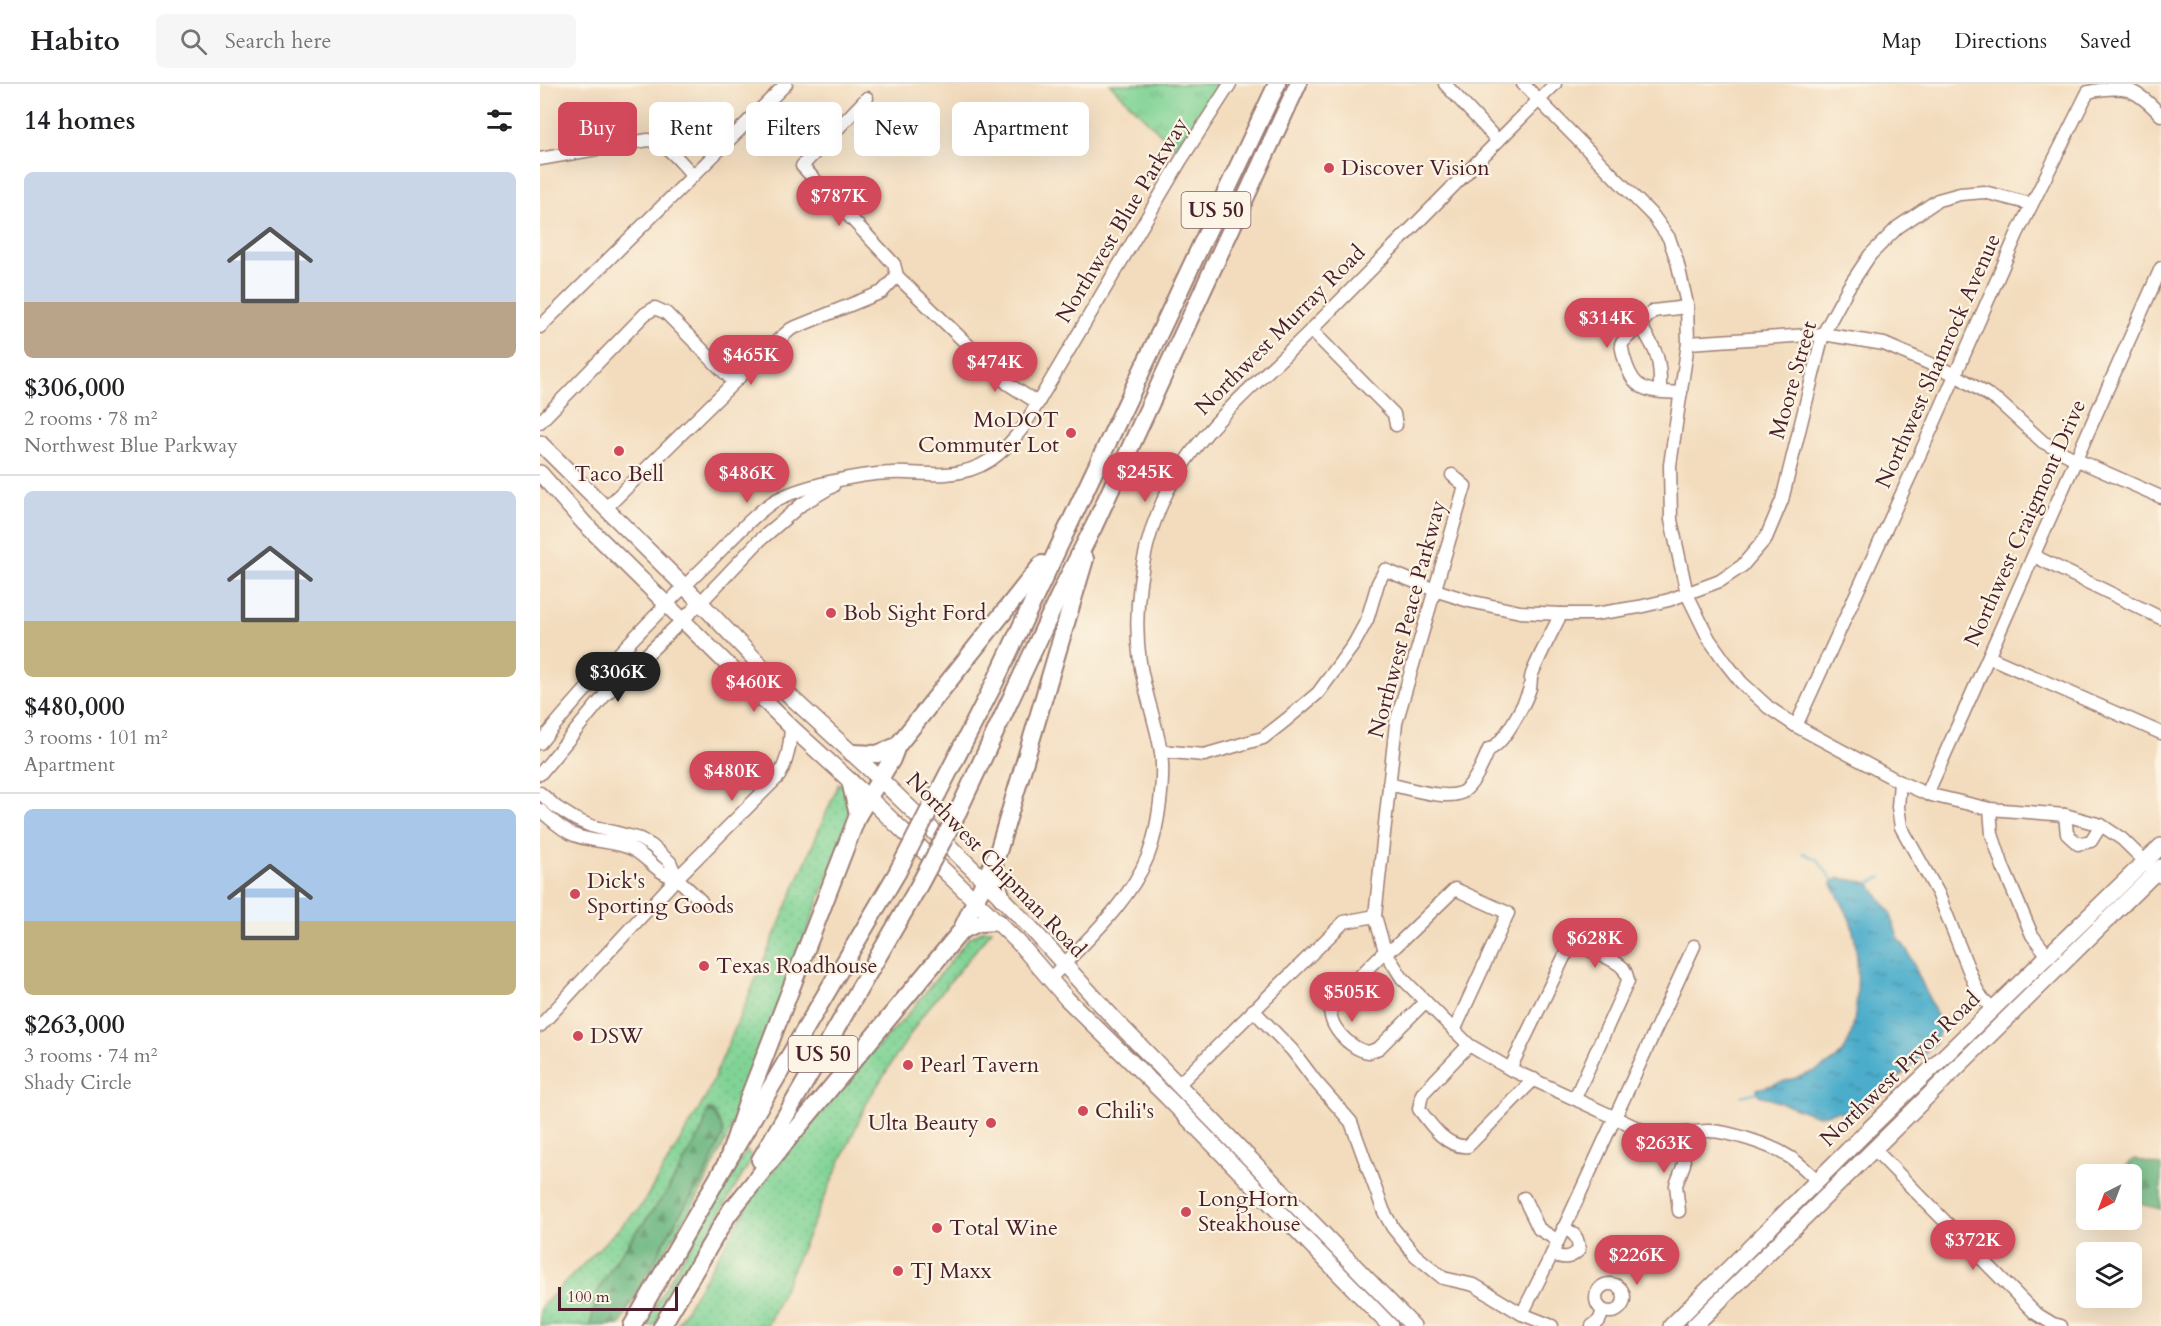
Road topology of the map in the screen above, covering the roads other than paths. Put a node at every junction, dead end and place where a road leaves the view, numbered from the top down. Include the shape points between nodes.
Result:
1 (786, 84) edge
2 (1230, 84) edge
3 (1276, 84) edge
4 (1298, 84) edge
5 (1445, 84) edge
6 (1522, 84) edge
7 (1555, 84) edge
8 (2085, 88) edge
9 (867, 98) dead end
10 (1539, 100) junction
11 (2161, 115) edge
12 (1498, 141) junction
13 (540, 159) edge
14 (693, 175) junction
15 (2031, 204) junction
16 (2161, 268) edge
17 (897, 276) junction
18 (1687, 307) junction
19 (1640, 324) junction
20 (540, 327) edge
21 (1311, 330) junction
22 (1823, 334) junction
23 (1688, 343) junction
24 (1954, 374) junction
25 (734, 382) junction
26 (1660, 391) junction
27 (1681, 393) junction
28 (1038, 403) junction
29 (540, 422) edge
30 (1396, 425) dead end
31 (540, 443) edge
32 (2075, 459) junction
33 (540, 473) edge
34 (1452, 475) dead end
35 (844, 480) junction
36 (2161, 497) edge
37 (605, 508) junction
38 (1094, 526) junction
39 (1063, 537) junction
40 (2034, 556) junction
41 (684, 587) junction
42 (1435, 590) junction
43 (1687, 594) junction
44 (700, 603) junction
45 (667, 605) junction
46 (1561, 614) junction
47 (2161, 618) edge
48 (683, 620) junction
49 (1989, 657) junction
50 (1796, 726) junction
51 (791, 727) junction
52 (2161, 733) edge
53 (540, 743) edge
54 (897, 746) junction
55 (1161, 751) junction
56 (852, 753) junction
57 (540, 774) edge
58 (879, 778) junction
59 (850, 781) junction
60 (1900, 782) junction
61 (1389, 784) junction
62 (540, 793) edge
63 (1927, 794) junction
64 (870, 799) junction
65 (1990, 809) junction
66 (540, 810) edge
67 (2065, 815) junction
68 (858, 816) junction
69 (2101, 825) junction
70 (2161, 846) edge
71 (994, 861) junction
72 (2156, 869) edge
73 (676, 878) junction
74 (985, 881) junction
75 (1002, 898) junction
76 (975, 901) junction
77 (701, 902) dead end
78 (1376, 916) junction
79 (998, 922) junction
80 (961, 931) junction
81 (1694, 946) dead end
82 (1385, 951) junction
83 (2048, 956) junction
84 (1063, 965) junction
85 (1049, 980) junction
86 (1425, 1002) junction
87 (1253, 1010) junction
88 (1994, 1010) junction
89 (540, 1026) edge
90 (1454, 1031) junction
91 (1469, 1045) junction
92 (1510, 1069) junction
93 (1145, 1076) junction
94 (1534, 1078) junction
95 (1178, 1085) junction
96 (1575, 1098) junction
97 (1614, 1117) junction
98 (1683, 1133) junction
99 (1874, 1149) junction
100 (727, 1162) junction
101 (1818, 1181) junction
102 (1524, 1198) dead end
103 (1790, 1209) junction
104 (1679, 1211) dead end
105 (727, 1216) junction
106 (1563, 1228) junction
107 (1557, 1240) junction
108 (1552, 1254) junction
109 (1759, 1262) junction
110 (1603, 1311) dead end
111 (1522, 1314) junction
112 (1393, 1325) edge
113 (632, 1326) edge
114 (662, 1326) edge
115 (1413, 1326) edge
116 (1552, 1326) edge
117 (1592, 1326) edge
118 (1671, 1326) edge
119 (1694, 1326) edge
120 (2061, 1326) edge

1 - 14 street
2 - 28 street, Northwest Blue Parkway
3 - 39 highway, US 50
4 - 38 highway, US 50
5 - 12 street
6 - 10 street
7 - 10 street, Northwest Murray Road
8 - 11 street, Northwest Shamrock Avenue via 2129,88
8 - 15 street, Northwest Shamrock Avenue
9 - 17 street via 802,166 894,264
10 - 12 street, Northwest Murray Road
10 - 18 street via 1654,217 1669,238
12 - 21 street, Northwest Murray Road
13 - 14 street via 648,140 667,148
14 - 20 street
15 - 22 street, Moore Street via 1984,192 1938,200 1898,227 1870,255
15 - 24 street, Northwest Shamrock Avenue
16 - 32 street, Northwest Craigmont Drive
17 - 25 street via 882,292 791,329
17 - 28 street via 1008,384
18 - 19 street via 1653,311
18 - 23 street
19 - 26 street via 1657,351
19 - 26 street via 1621,344 1622,353 1635,381 1641,387
21 - 30 street via 1394,414
21 - 55 street, Northwest Murray Road via 1209,429 1170,485 1157,513 1141,577 1136,629 1140,664
22 - 23 street
22 - 24 street via 1884,344
22 - 43 street, Moore Street via 1782,500 1766,538 1742,566 1720,581
23 - 27 street
24 - 32 street via 1998,401 2043,442
24 - 50 street, Northwest Shamrock Avenue
25 - 29 street via 666,313 655,308
25 - 37 street
26 - 27 street
27 - 43 street via 1670,465 1671,520
28 - 35 street, Northwest Blue Parkway via 1002,453 971,469 946,474 890,472
31 - 37 main road, Northwest Chipman Road
32 - 36 street
32 - 40 street, Northwest Craigmont Drive
33 - 45 main road, Northwest Chipman Road
34 - 42 street, Northwest Peace Parkway via 1465,486
35 - 41 street, Northwest Blue Parkway via 773,502
35 - 44 street, Northwest Blue Parkway via 781,521
37 - 41 main road, Northwest Chipman Road
38 - 71 highway
38 - 105 highway, US 50, bridge via 956,816
39 - 54 highway
39 - 100 highway, US 50, bridge via 994,684 897,873
40 - 47 street
40 - 49 street, Northwest Craigmont Drive
41 - 44 main road, Northwest Chipman Road
41 - 45 street, Northwest Blue Parkway
42 - 46 street, Moore Street via 1520,612
42 - 55 street, Moore Street via 1385,570 1354,644 1318,693 1286,720 1263,738 1204,755
42 - 61 street, Northwest Peace Parkway via 1396,723
43 - 46 street, Moore Street via 1639,608
43 - 50 street via 1709,639 1741,682
44 - 48 street, Northwest Blue Parkway
44 - 56 main road, Northwest Chipman Road
45 - 48 main road, Northwest Chipman Road
45 - 53 street, Northwest Blue Parkway via 583,691
46 - 61 street via 1518,711 1501,742 1489,749 1465,790 1457,795 1442,795
48 - 51 main road, Northwest Chipman Road
48 - 57 street, Northwest Blue Parkway via 605,695
49 - 52 street
49 - 63 street, Northwest Craigmont Drive
50 - 60 street
51 - 59 main road, Northwest Chipman Road
51 - 73 street via 790,748 779,776
54 - 56 highway via 877,754
54 - 58 highway
55 - 84 street, Northwest Murray Road via 1161,799 1149,854 1116,908
56 - 58 main road, Northwest Chipman Road
58 - 64 highway
58 - 74 main road, Northwest Chipman Road
59 - 64 main road, Northwest Chipman Road
59 - 68 highway
60 - 63 street
60 - 88 street via 1901,827 1938,893 1976,988
61 - 78 street, Northwest Peace Parkway
62 - 73 street via 575,819 652,846 670,862
63 - 65 street
64 - 68 highway
64 - 76 main road, Northwest Chipman Road
65 - 67 street
65 - 83 street via 1992,834 2004,867 2032,935
66 - 73 street via 574,835 620,844 647,859 664,875
67 - 69 street
67 - 69 street via 2067,834 2078,844 2091,841
68 - 100 highway
69 - 72 street
70 - 72 main road, Northwest Pryor Road
71 - 74 highway
71 - 75 highway
72 - 83 main road, Northwest Pryor Road
72 - 99 main road, Northwest Pryor Road
73 - 77 street
73 - 89 street
74 - 75 main road, Northwest Chipman Road
74 - 76 highway
75 - 84 main road, Northwest Chipman Road
76 - 79 main road, Northwest Chipman Road
76 - 80 highway
78 - 82 street, Northwest Peace Parkway
78 - 87 street via 1344,922
79 - 80 highway via 978,923
79 - 85 main road, Northwest Chipman Road
80 - 105 highway
81 - 97 street
82 - 86 street, Northwest Peace Parkway via 1402,978
82 - 86 street via 1332,1004 1334,1026 1354,1047 1374,1051
82 - 90 street via 1395,947 1455,889 1508,912
83 - 88 main road, Northwest Pryor Road
84 - 85 street, Northwest Murray Road
84 - 95 main road, Northwest Chipman Road
85 - 93 main road, Northwest Chipman Road
86 - 90 street, Northwest Peace Parkway
87 - 95 street
87 - 111 street via 1292,1050 1351,1122 1384,1212 1415,1256 1443,1278 1474,1285
88 - 101 main road, Northwest Pryor Road
90 - 91 street, Northwest Peace Parkway
91 - 92 street, Northwest Peace Parkway
91 - 94 street via 1422,1094 1419,1109 1451,1144 1468,1146
92 - 94 street, Northwest Peace Parkway
92 - 96 street via 1564,957 1569,950 1583,947 1618,963 1628,981
93 - 95 main road via 1166,1085
93 - 112 main road, Northwest Chipman Road
94 - 96 street, Northwest Peace Parkway
95 - 115 main road, Northwest Chipman Road
96 - 97 street, Northwest Peace Parkway
97 - 98 street, Northwest Peace Parkway via 1659,1135
97 - 106 street
98 - 101 street, Northwest Peace Parkway via 1724,1132 1775,1149
98 - 104 street via 1684,1164 1676,1185
99 - 109 main road, Northwest Pryor Road
99 - 120 street via 2035,1312
100 - 113 highway, US 50
101 - 103 main road, Northwest Pryor Road
102 - 107 street via 1539,1229
103 - 109 main road via 1788,1221 1768,1241
103 - 118 main road, Northwest Pryor Road
105 - 114 highway, US 50
106 - 107 street
106 - 108 street via 1574,1232 1579,1250 1566,1258
107 - 108 street
108 - 111 street
109 - 119 main road, Northwest Pryor Road
110 - 117 street
111 - 116 street

